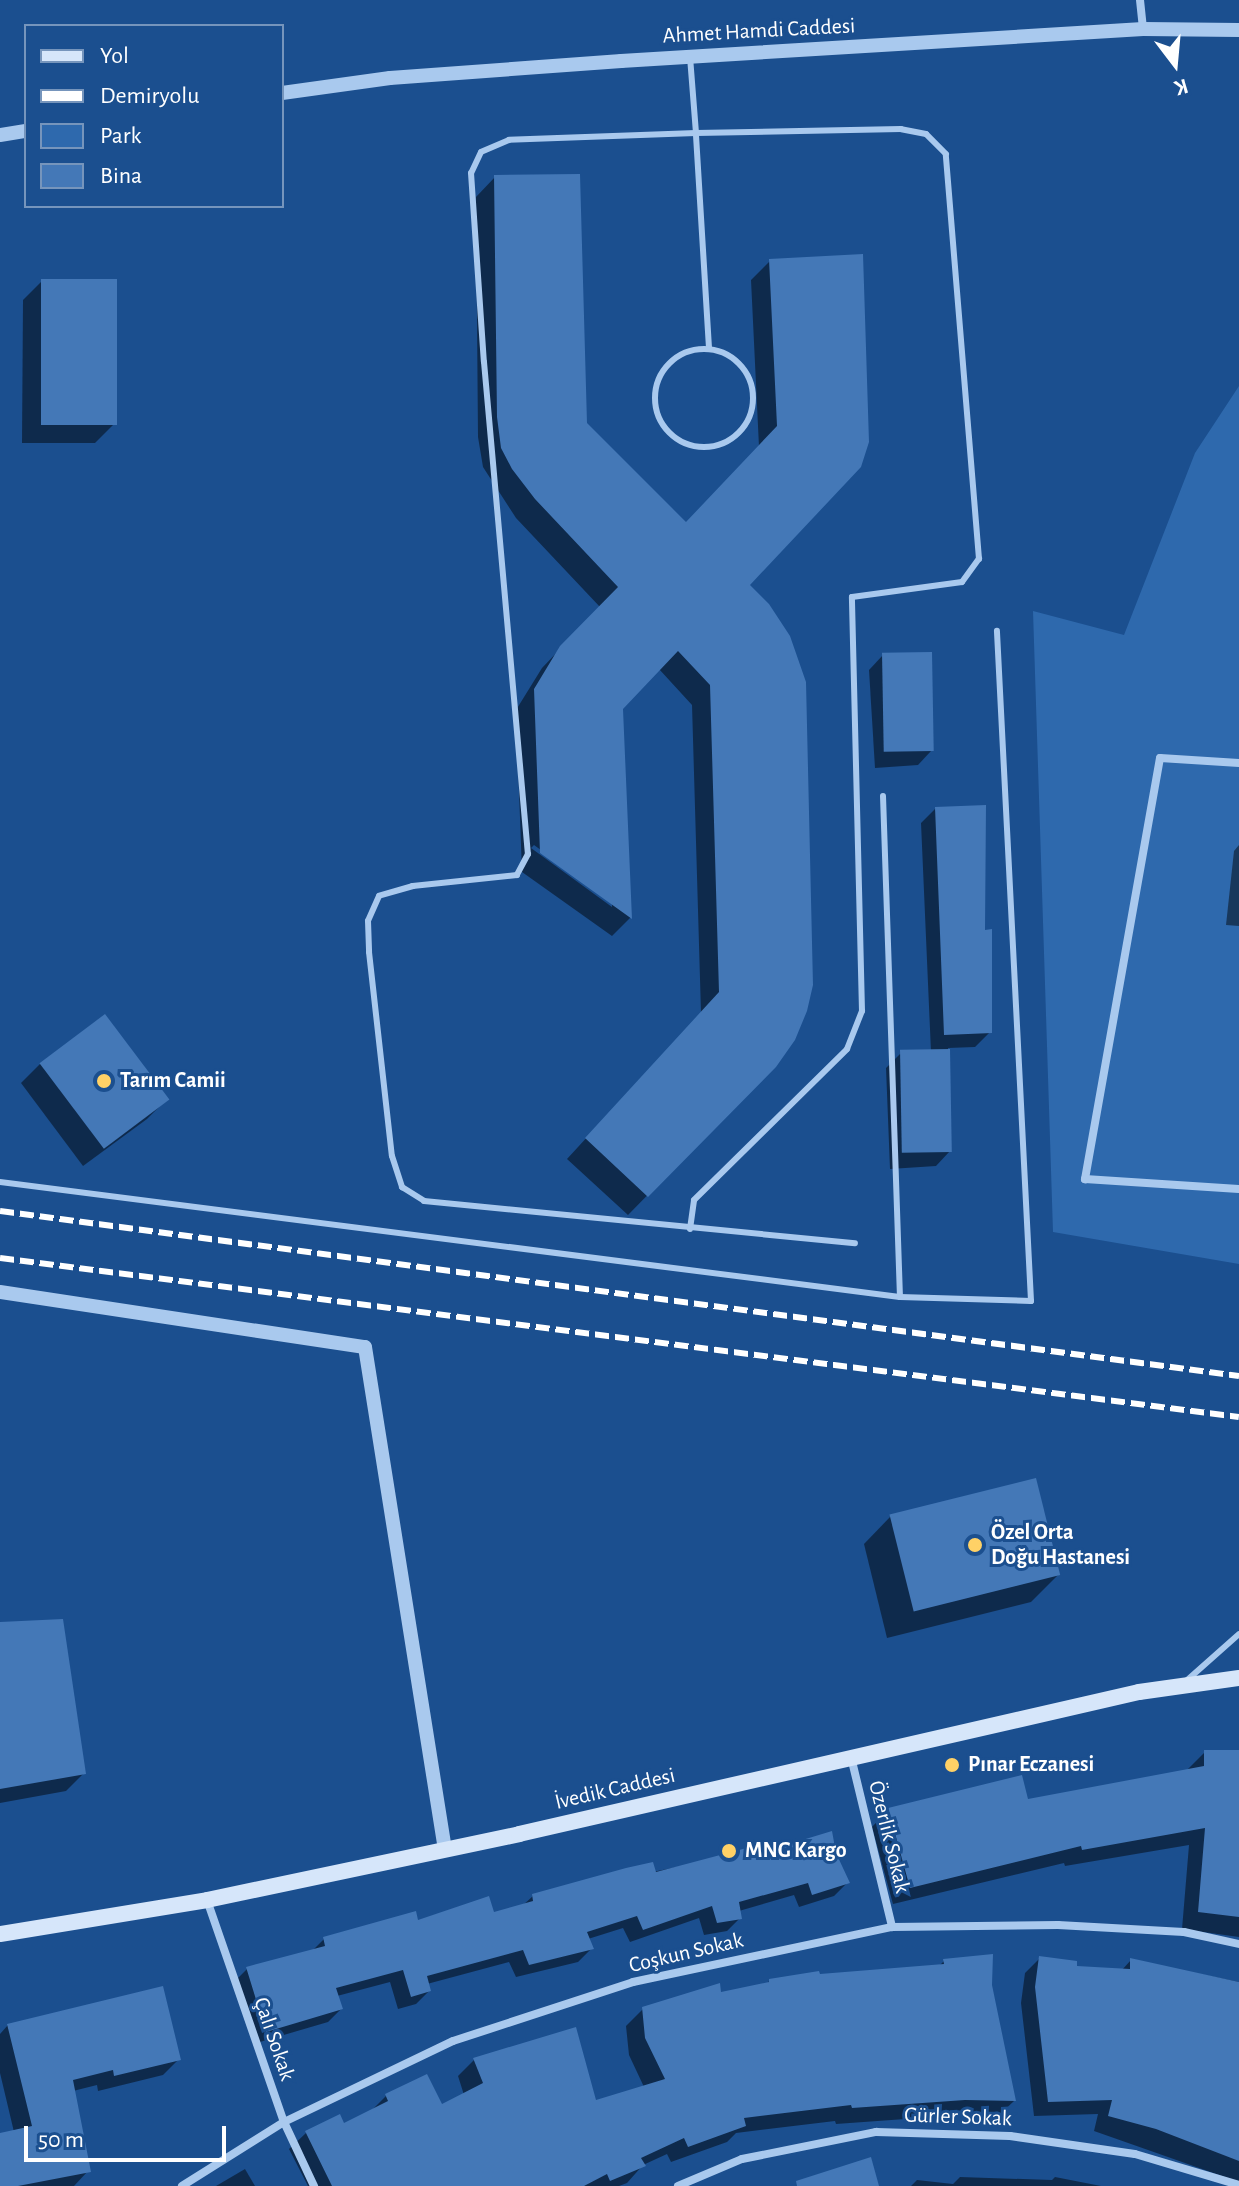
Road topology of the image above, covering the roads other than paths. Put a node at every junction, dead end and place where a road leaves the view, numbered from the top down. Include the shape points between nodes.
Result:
1 (1140, 0) edge
2 (1143, 29) junction
3 (1239, 30) edge
4 (690, 57) junction
5 (284, 93) edge
6 (24, 131) edge
7 (696, 133) junction
8 (0, 135) edge
9 (709, 348) junction
10 (997, 631) dead end
11 (1239, 763) edge
12 (883, 796) dead end
13 (0, 1182) edge
14 (1239, 1189) edge
15 (690, 1229) junction
16 (855, 1243) dead end
17 (0, 1292) edge
18 (900, 1297) junction
19 (1239, 1634) edge
20 (1239, 1678) edge
21 (1182, 1684) junction
22 (850, 1756) junction
23 (445, 1850) junction
24 (207, 1900) junction
25 (892, 1927) junction
26 (0, 1934) edge
27 (1239, 1944) edge
28 (284, 2122) junction
29 (1239, 2185) edge
30 (182, 2186) edge
31 (314, 2186) edge
32 (678, 2186) edge

1 - 2 street
2 - 3 street, Ahmet Hamdi Caddesi
2 - 4 street, Ahmet Hamdi Caddesi
4 - 5 street, Ahmet Hamdi Caddesi via 390,78
4 - 7 lane
6 - 8 street
7 - 9 lane
7 - 15 lane via 901,129 926,134 946,154 979,559 962,582 852,597 862,1011 847,1049 694,1200
7 - 15 lane via 509,140 481,152 471,173 528,854 517,875 413,886 379,896 368,921 392,1156 402,1187 424,1201
9 - 9 lane via 744,369 751,382 752,412 735,436 707,447 693,446 661,422 657,382 673,360
10 - 18 lane via 1031,1301
11 - 14 street via 1160,758 1085,1179
12 - 18 lane
13 - 18 lane
15 - 16 lane
17 - 23 street via 365,1347
19 - 21 lane
20 - 21 main road, İvedik Caddesi
21 - 22 main road, İvedik Caddesi
22 - 23 main road, İvedik Caddesi
22 - 25 street, Özerlik Sokak
23 - 24 main road, İvedik Caddesi
24 - 26 main road, İvedik Caddesi
24 - 28 street, Çalı Sokak
25 - 27 street, Coşkun Sokak via 1058,1925 1184,1932
25 - 28 street, Coşkun Sokak via 633,1982 453,2041
28 - 30 street, Coşkun Sokak
28 - 31 street, Çalı Sokak
29 - 32 street, Gürler Sokak via 1135,2154 1088,2147 1010,2136 876,2132 742,2159

